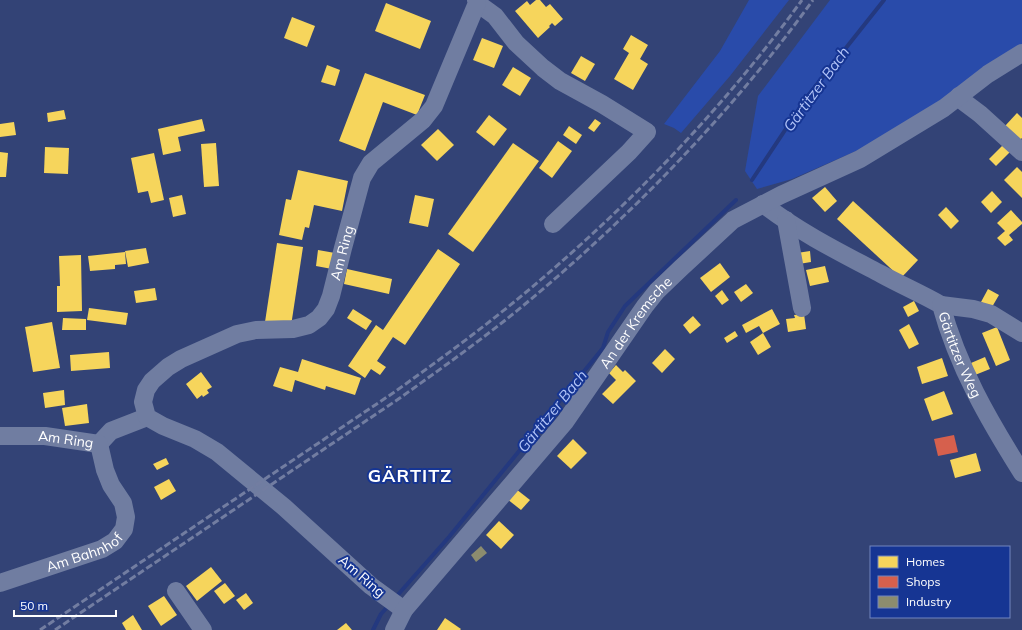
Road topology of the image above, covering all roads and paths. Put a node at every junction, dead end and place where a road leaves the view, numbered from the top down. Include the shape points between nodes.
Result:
1 (477, 1) edge
2 (1022, 52) edge
3 (959, 96) junction
4 (1022, 152) edge
5 (763, 204) junction
6 (786, 220) junction
7 (553, 224) dead end
8 (941, 305) junction
9 (802, 308) dead end
10 (1022, 332) edge
11 (147, 416) junction
12 (0, 436) edge
13 (99, 444) junction
14 (1022, 473) edge
15 (0, 583) edge
16 (176, 591) dead end
17 (400, 608) junction
18 (203, 630) edge
19 (394, 630) edge

1 - 7 street, Am Ring via 495,16 516,43 542,68 647,132
1 - 11 street, Am Ring via 434,106 423,120 371,164 362,178 332,296 319,318 309,325 293,329 256,330 237,334 181,359 152,381 146,390 143,402
2 - 3 street, An der Kremsche
3 - 4 street
3 - 5 street, An der Kremsche via 944,108 860,159
5 - 6 street, Gärtitzer Weg
5 - 17 street, An der Kremsche via 733,220 657,291 644,306 565,422
6 - 8 street, Gärtitzer Weg
6 - 9 street
8 - 10 street via 992,314
8 - 14 street, Gärtitzer Weg via 973,390
11 - 13 street, Am Ring via 111,431
11 - 17 street, Am Ring via 217,452
12 - 13 street, Am Ring via 45,436
13 - 15 street, Am Bahnhof via 111,485 123,503 126,517 124,529 115,540 102,549
16 - 18 street
17 - 19 street, An der Kremsche

